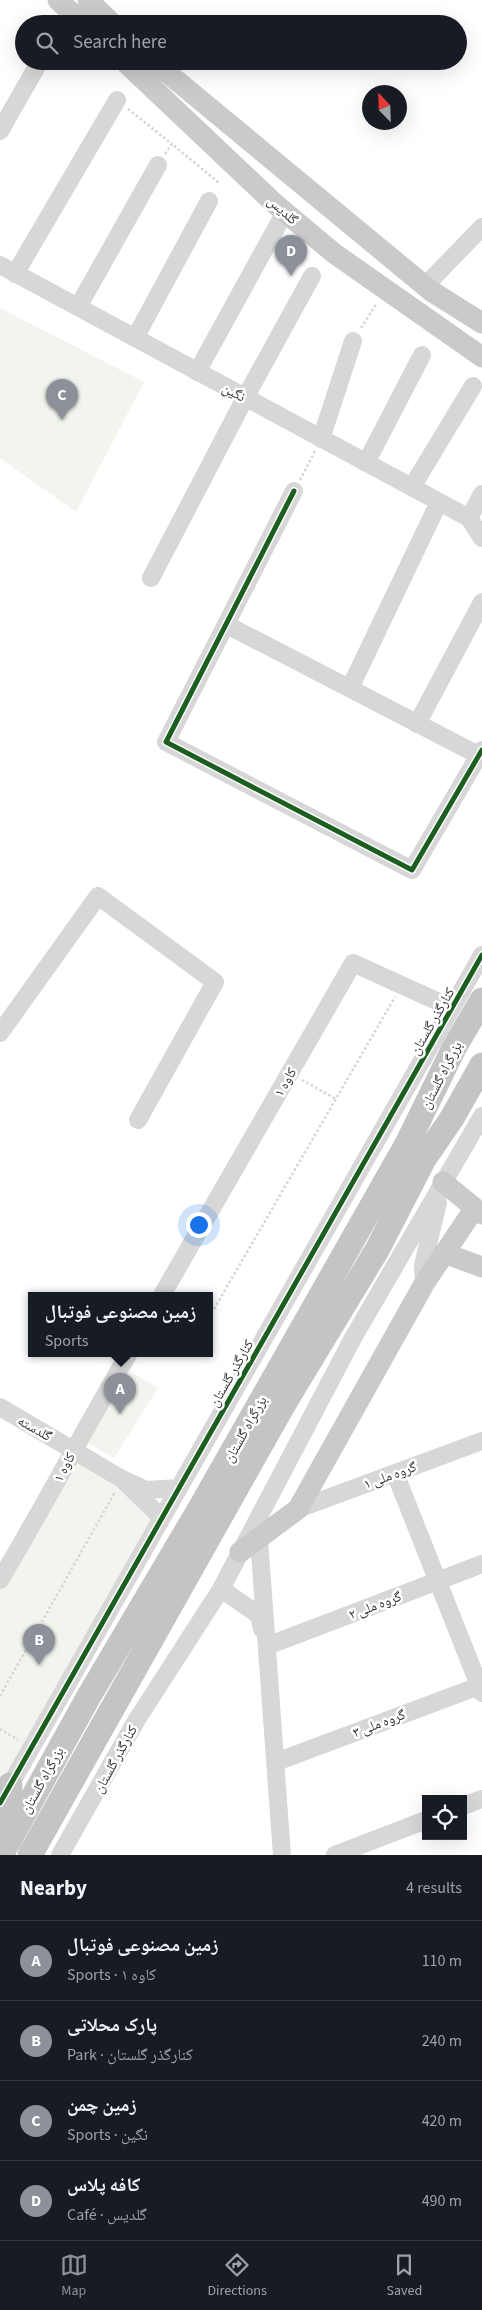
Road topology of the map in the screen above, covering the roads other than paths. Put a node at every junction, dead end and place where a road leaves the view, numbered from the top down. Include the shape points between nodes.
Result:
1 (88, 0) edge
2 (104, 15) edge
3 (34, 70) edge
4 (134, 70) edge
5 (164, 70) edge
6 (117, 100) road end
7 (5, 111) edge
8 (0, 131) edge
9 (158, 165) road end
10 (209, 201) road end
11 (285, 212) junction
12 (482, 227) edge
13 (8, 269) edge
14 (312, 276) dead end
15 (425, 286) junction
16 (78, 307) junction
17 (482, 324) edge
18 (135, 338) junction
19 (353, 341) road end
20 (422, 355) dead end
21 (482, 357) edge
22 (197, 372) junction
23 (473, 386) dead end
24 (245, 398) junction
25 (321, 439) junction
26 (366, 463) junction
27 (412, 487) junction
28 (294, 491) road end
29 (482, 494) edge
30 (439, 502) junction
31 (469, 518) junction
32 (482, 538) edge
33 (151, 578) dead end
34 (482, 602) edge
35 (227, 625) junction
36 (350, 688) junction
37 (417, 724) junction
38 (481, 755) edge
39 (482, 955) edge
40 (472, 1010) edge
41 (0, 1033) edge
42 (482, 1065) edge
43 (482, 1116) edge
44 (138, 1120) dead end
45 (443, 1182) junction
46 (478, 1211) edge
47 (444, 1253) junction
48 (482, 1267) edge
49 (424, 1284) junction
50 (164, 1292) edge
51 (127, 1357) edge
52 (0, 1408) edge
53 (482, 1441) edge
54 (73, 1450) junction
55 (395, 1473) junction
56 (122, 1479) junction
57 (179, 1488) junction
58 (298, 1509) junction
59 (162, 1518) junction
60 (258, 1527) junction
61 (240, 1552) joint
62 (482, 1564) edge
63 (0, 1580) edge
64 (438, 1581) junction
65 (221, 1589) junction
66 (267, 1646) junction
67 (481, 1688) edge
68 (276, 1762) junction
69 (5, 1794) edge
70 (482, 1798) edge
71 (467, 1804) edge
72 (422, 1822) edge
73 (4, 1849) edge
74 (30, 1855) edge
75 (60, 1855) edge
76 (282, 1855) edge
77 (335, 1855) edge

1 - 2 main road
3 - 7 street
4 - 11 main road, گلدیس
5 - 15 main road
6 - 13 street
7 - 8 street
9 - 16 street
10 - 18 street
11 - 21 main road, گلدیس via 335,254
11 - 22 street
12 - 15 street
13 - 16 street, نگین
14 - 24 street
15 - 17 main road
16 - 18 street, نگین
18 - 22 street, نگین
19 - 25 street
20 - 26 street
22 - 24 street, نگین
23 - 27 street
24 - 25 street, نگین
24 - 33 street
25 - 26 street, نگین
26 - 27 street, نگین
27 - 30 street, نگین
28 - 35 street
29 - 31 street
30 - 31 street, نگین
30 - 36 street
31 - 32 street
34 - 37 street
35 - 36 street
35 - 38 street via 166,742 412,870
36 - 37 street
37 - 38 street
39 - 40 street, کنارگذر گلستان
40 - 50 street, کاوه ۱ via 402,985 353,962
40 - 57 street, کنارگذر گلستان
40 - 73 highway, بزرگراه گلستان via 407,1144 199,1510 88,1696
41 - 44 street via 98,896 215,982
42 - 74 highway, بزرگراه گلستان via 424,1159 377,1250 282,1407
43 - 45 street
45 - 46 main road
45 - 49 street via 423,1265
45 - 60 street via 353,1338
46 - 47 main road
47 - 48 main road
47 - 49 main road
49 - 58 main road
51 - 54 street, کاوه ۱
52 - 54 street, گلدسته
53 - 55 street, گروه ملی ۱
54 - 56 street, گلدسته
54 - 63 street, کاوه ۱ via 45,1505
55 - 58 street, گروه ملی ۱
55 - 64 street
56 - 57 street via 146,1490
56 - 59 street
57 - 59 street, کنارگذر گلستان
58 - 60 main road
59 - 69 street, کنارگذر گلستان
60 - 61 main road
60 - 66 street
61 - 65 street, کنارگذر گلستان
62 - 64 street, گروه ملی ۲
64 - 66 street, گروه ملی ۲
64 - 67 street
65 - 66 street via 258,1615
65 - 75 street, کنارگذر گلستان via 136,1721
66 - 68 street
67 - 68 street, گروه ملی ۳
68 - 76 street
69 - 73 highway
70 - 71 street
72 - 77 street

